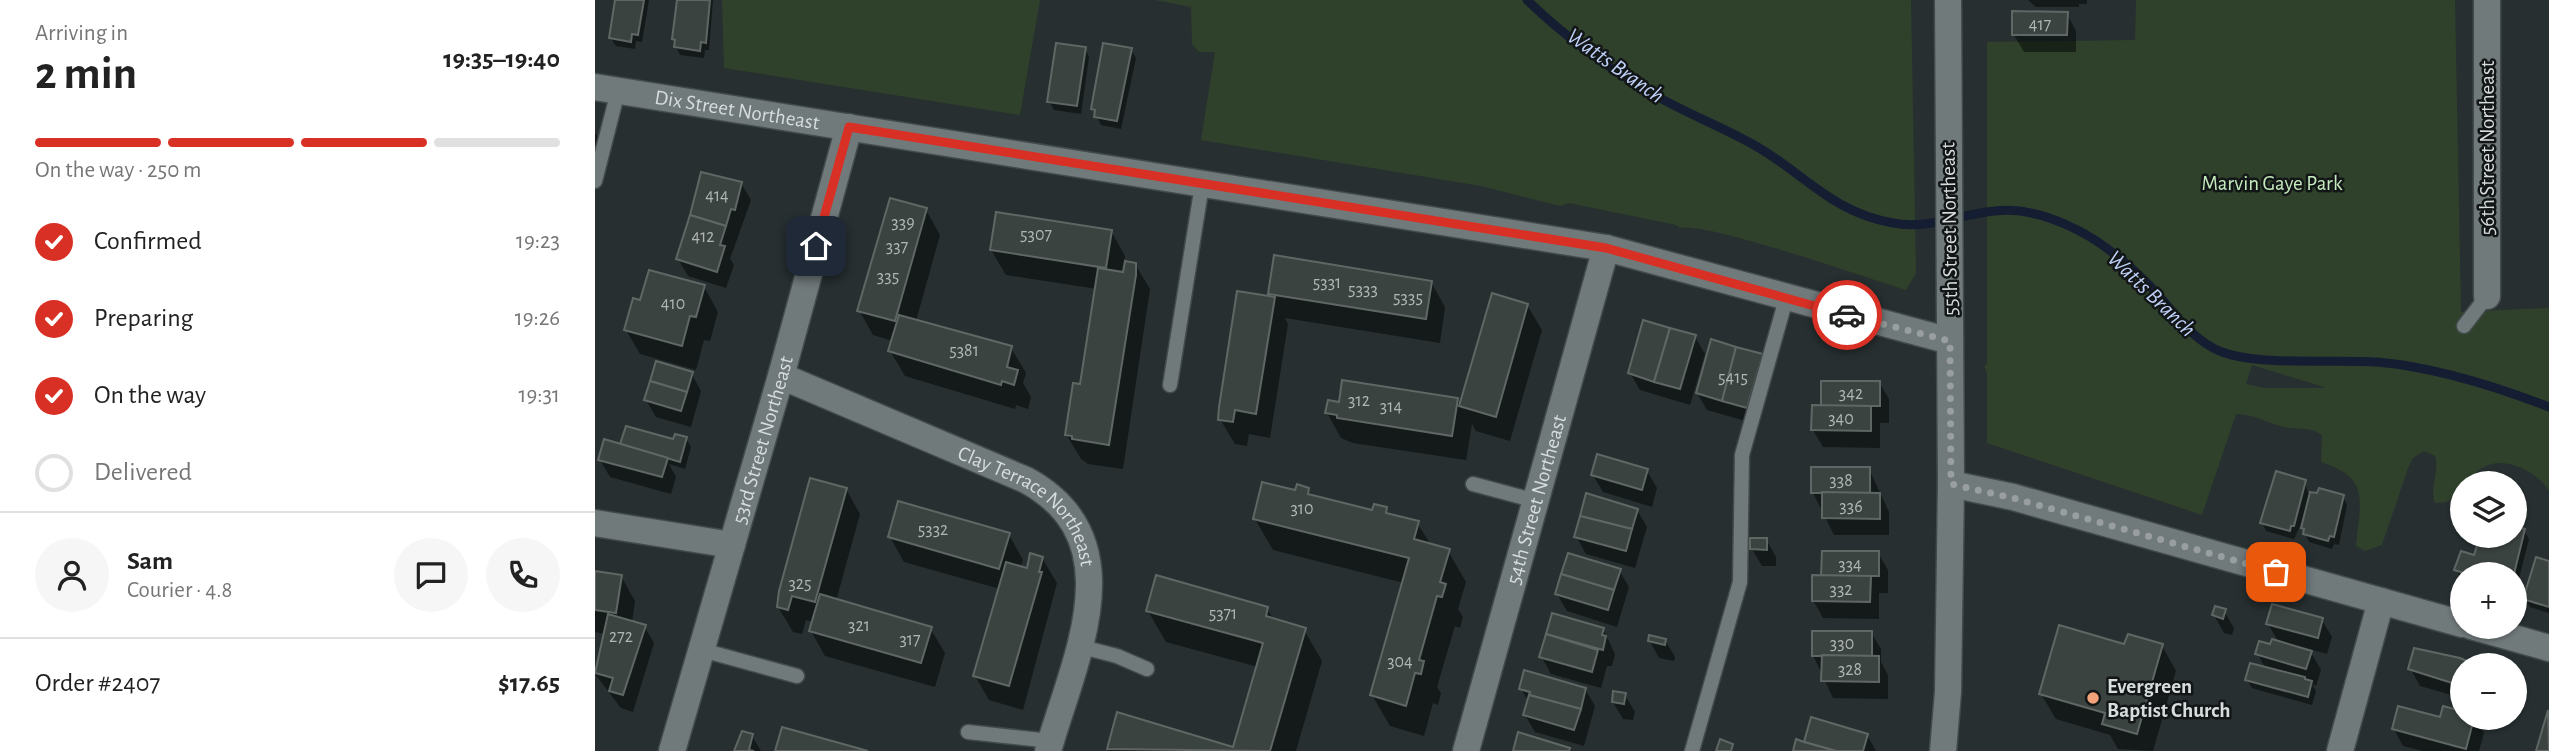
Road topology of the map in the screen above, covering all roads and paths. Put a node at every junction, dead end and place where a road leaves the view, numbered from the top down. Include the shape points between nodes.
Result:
1 (1948, 0) edge
2 (2487, 0) edge
3 (607, 89) edge
4 (849, 127) junction
5 (595, 181) edge
6 (1202, 185) junction
7 (1606, 248) junction
8 (2487, 296) joint
9 (1786, 299) junction
10 (2464, 326) dead end
11 (1950, 341) junction
12 (781, 376) junction
13 (1170, 385) dead end
14 (1473, 484) dead end
15 (1951, 484) junction
16 (1536, 501) junction
17 (595, 523) edge
18 (732, 545) junction
19 (2381, 601) junction
20 (2450, 621) edge
21 (2517, 639) edge
22 (1078, 646) junction
23 (2549, 648) edge
24 (702, 650) junction
25 (1147, 669) dead end
26 (797, 676) dead end
27 (968, 733) dead end
28 (1050, 746) edge
29 (672, 751) edge
30 (1466, 751) edge
31 (1692, 751) edge
32 (1943, 751) edge
33 (2340, 751) edge

1 - 11 street, 55th Street Northeast
2 - 8 street, 56th Street Northeast
3 - 4 street, Dix Street Northeast
3 - 5 lane
4 - 6 street, Dix Street Northeast
4 - 12 street, 53rd Street Northeast
6 - 7 street, Dix Street Northeast
6 - 13 lane
7 - 9 street, Dix Street Northeast
7 - 16 street, 54th Street Northeast
8 - 10 lane
9 - 11 street, Dix Street Northeast
9 - 31 lane via 1742,455 1740,582
11 - 15 street, 55th Street Northeast
12 - 18 street, 53rd Street Northeast
12 - 22 street, Clay Terrace Northeast via 1026,480 1052,496 1083,540 1089,562 1091,597
14 - 16 lane
15 - 19 street
15 - 32 street, 55th Street Northeast
16 - 30 street, 54th Street Northeast
17 - 18 street
18 - 24 street, 53rd Street Northeast
19 - 20 street
19 - 33 street
21 - 23 street
22 - 25 lane
22 - 28 street, Clay Terrace Northeast
24 - 26 lane
24 - 29 street, 53rd Street Northeast
27 - 28 lane

